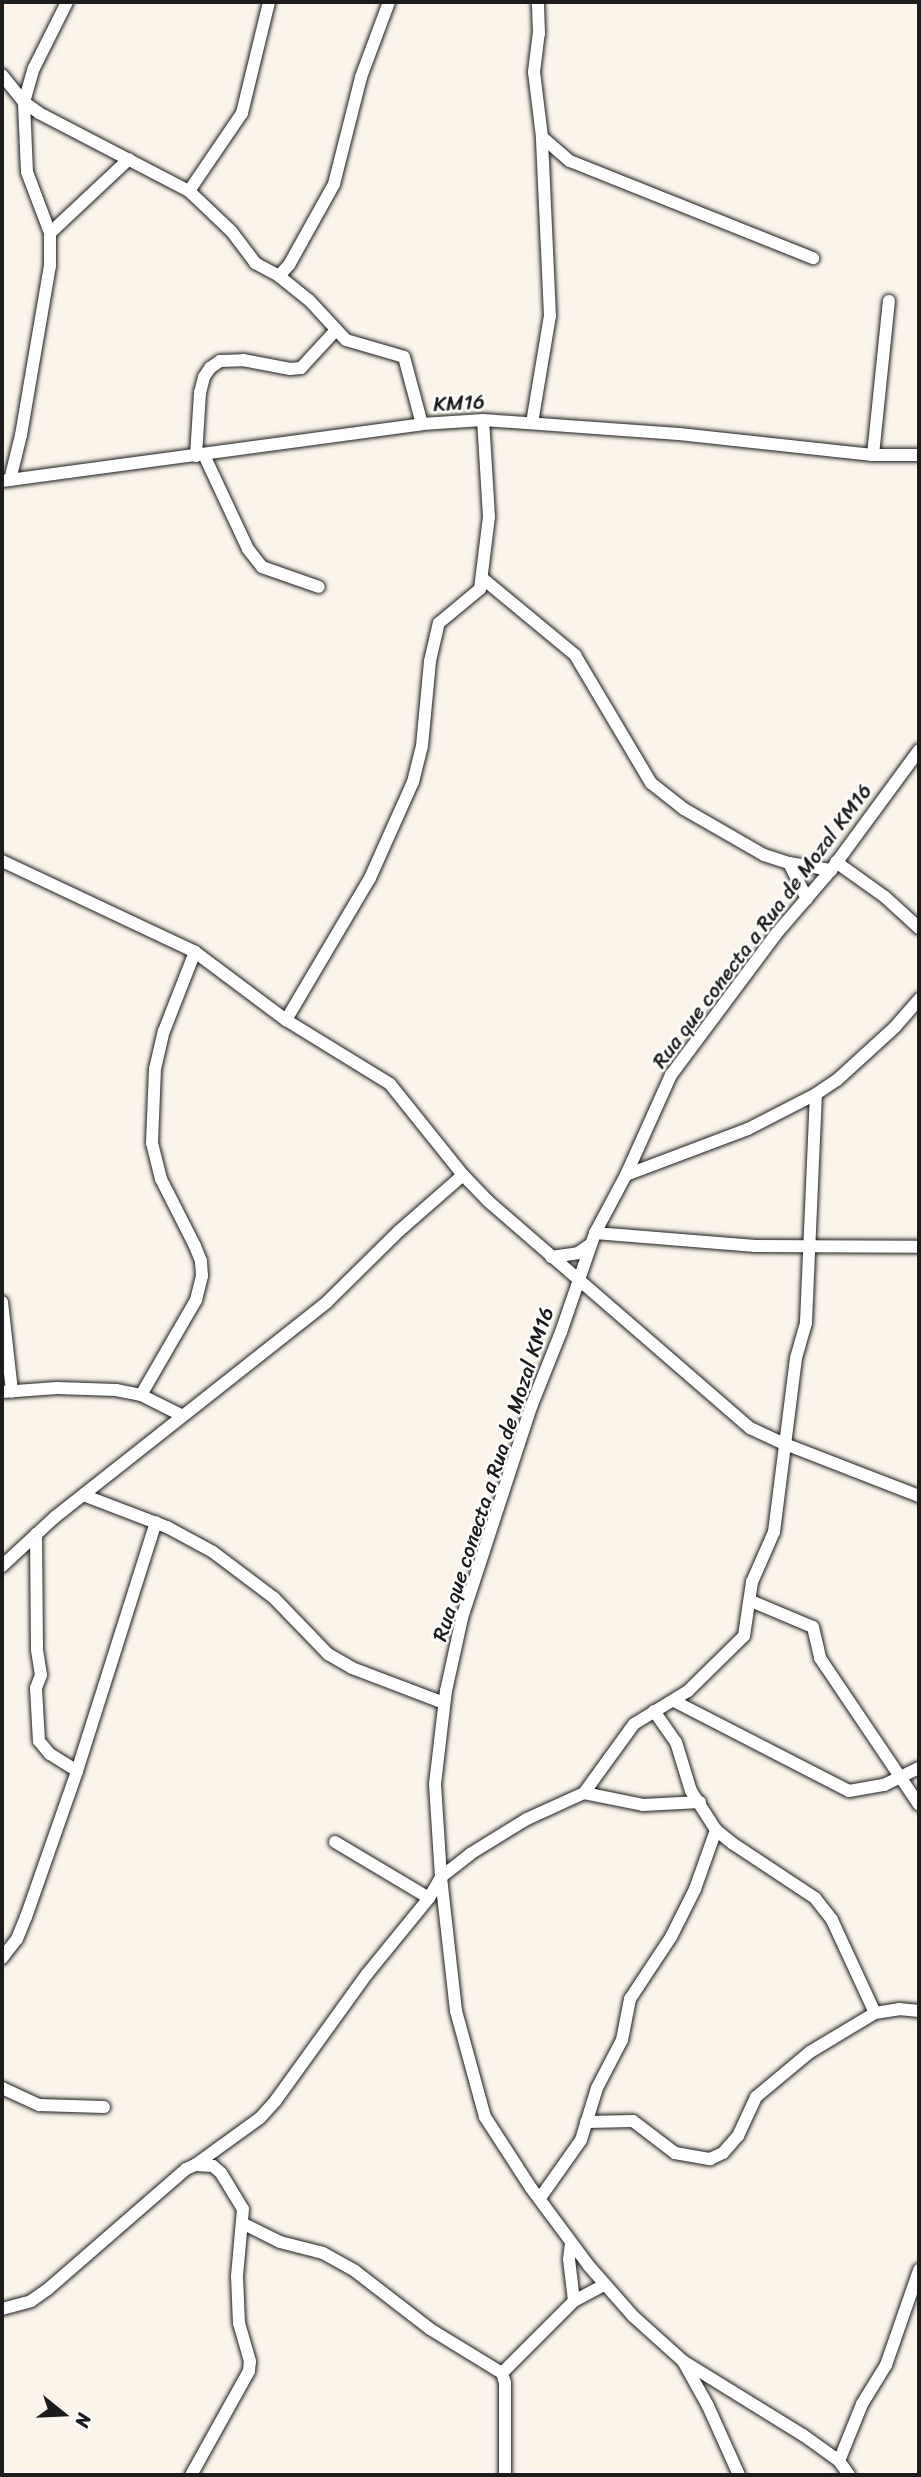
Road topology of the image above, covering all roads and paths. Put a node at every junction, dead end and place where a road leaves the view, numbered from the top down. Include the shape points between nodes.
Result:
1 (67, 2) edge
2 (268, 2) edge
3 (389, 2) edge
4 (538, 2) edge
5 (2, 75) edge
6 (13, 96) edge
7 (542, 136) junction
8 (129, 159) junction
9 (189, 191) junction
10 (50, 233) junction
11 (813, 258) dead end
12 (279, 276) junction
13 (889, 301) dead end
14 (335, 331) junction
15 (484, 420) junction
16 (532, 423) junction
17 (422, 424) junction
18 (873, 455) junction
19 (919, 455) edge
20 (200, 456) junction
21 (6, 480) edge
22 (482, 578) junction
23 (319, 587) dead end
24 (919, 750) edge
25 (2, 861) edge
26 (789, 863) junction
27 (833, 866) junction
28 (807, 899) junction
29 (919, 928) edge
30 (195, 952) junction
31 (919, 999) edge
32 (286, 1020) junction
33 (816, 1094) junction
34 (463, 1175) junction
35 (626, 1175) junction
36 (593, 1239) junction
37 (809, 1247) junction
38 (919, 1248) edge
39 (551, 1257) junction
40 (578, 1278) junction
41 (2, 1302) edge
42 (7, 1392) edge
43 (141, 1395) junction
44 (181, 1415) junction
45 (785, 1444) junction
46 (83, 1495) junction
47 (919, 1496) edge
48 (156, 1522) junction
49 (36, 1534) junction
50 (2, 1566) edge
51 (751, 1601) junction
52 (674, 1701) junction
53 (444, 1703) junction
54 (654, 1712) junction
55 (919, 1768) edge
56 (77, 1771) junction
57 (901, 1777) junction
58 (584, 1793) junction
59 (700, 1802) junction
60 (919, 1805) edge
61 (716, 1829) junction
62 (335, 1842) dead end
63 (441, 1877) junction
64 (429, 1898) junction
65 (2, 1958) edge
66 (919, 2011) edge
67 (875, 2012) junction
68 (2, 2088) edge
69 (104, 2107) dead end
70 (586, 2122) junction
71 (195, 2165) junction
72 (540, 2198) junction
73 (243, 2224) junction
74 (571, 2243) junction
75 (919, 2270) edge
76 (604, 2284) junction
77 (573, 2301) junction
78 (2, 2309) edge
79 (683, 2361) junction
80 (502, 2373) junction
81 (839, 2461) junction
82 (191, 2475) edge
83 (505, 2475) edge
84 (739, 2475) edge
85 (849, 2475) edge

1 - 6 street via 34,68
2 - 9 street via 242,113
3 - 12 street via 361,77 334,184
4 - 7 street via 534,72
5 - 6 street
6 - 8 street
6 - 10 street via 26,172
7 - 11 street via 570,161
7 - 16 street via 550,316
8 - 9 street
8 - 10 street
9 - 12 street via 232,232 255,263
10 - 21 street via 46,293 21,436
12 - 14 street via 309,300
13 - 18 street
14 - 17 street via 359,346 404,357
14 - 20 street via 301,368 243,360 220,361 210,368 200,393
15 - 16 street, KM16
15 - 17 street, KM16
15 - 22 street via 489,517
16 - 18 street, KM16
17 - 20 street, KM16
18 - 19 street, KM16
20 - 21 street, KM16
20 - 23 street via 248,550 262,567
22 - 26 street via 575,655 651,783 701,820 764,855
22 - 32 street via 473,597 439,624 430,661 422,746 397,823
24 - 27 street, Rua que conecta a Rua de Mozal KM16
25 - 30 street
26 - 27 street
26 - 28 street
27 - 28 street, Rua que conecta a Rua de Mozal KM16
27 - 29 street via 885,897
28 - 35 street, Rua que conecta a Rua de Mozal KM16 via 671,1075
30 - 32 street
30 - 43 street via 164,1031 155,1069 152,1143 161,1179 201,1261 202,1276 196,1300
31 - 33 street via 895,1027
32 - 34 street via 400,1092
33 - 35 street via 748,1129
33 - 37 street
34 - 39 street
34 - 44 street via 327,1302
35 - 36 street, Rua que conecta a Rua de Mozal KM16
36 - 37 street
36 - 39 street via 578,1252
36 - 40 street, Rua que conecta a Rua de Mozal KM16
37 - 38 street
37 - 45 street via 808,1306
39 - 40 street
40 - 45 street via 750,1427
40 - 53 street, Rua que conecta a Rua de Mozal KM16 via 462,1618
41 - 42 street
42 - 43 street via 116,1390
43 - 44 street
44 - 46 street
45 - 47 street
45 - 51 street via 774,1532 752,1581
46 - 48 street
46 - 49 street
48 - 53 street via 213,1552 274,1598 328,1654 352,1668
48 - 56 street
49 - 50 street
49 - 56 street via 39,1741
51 - 52 street via 744,1636
51 - 57 street via 813,1627 820,1658
52 - 54 street
52 - 57 street via 849,1791
53 - 63 street, Rua que conecta a Rua de Mozal KM16 via 435,1784
54 - 58 street via 634,1724
54 - 59 street via 676,1742 685,1777
55 - 57 street
56 - 65 street via 21,1928
57 - 60 street
58 - 59 street via 643,1805
58 - 63 street via 527,1819
59 - 61 street
61 - 67 street via 815,1898 832,1920
61 - 70 street via 695,1889 671,1937 630,1999 622,2040 597,2088
62 - 64 street
63 - 64 street
63 - 72 street, Rua que conecta a Rua de Mozal KM16 via 456,2011 480,2101 499,2139
64 - 71 street via 367,1974 276,2100 260,2118
66 - 67 street
67 - 70 street via 810,2052 756,2097 738,2136 723,2153 710,2159 675,2153 633,2121
68 - 69 street via 39,2105
70 - 72 street via 580,2140
71 - 73 street via 213,2166 221,2173 243,2209
71 - 78 street via 48,2289 31,2301
72 - 74 street, Rua que conecta a Rua de Mozal KM16
73 - 80 street via 345,2265 430,2329
73 - 82 street via 237,2276 239,2323 249,2371
74 - 76 street, Rua que conecta a Rua de Mozal KM16
74 - 77 street
75 - 81 street via 886,2365 862,2404
76 - 77 street
76 - 79 street, Rua que conecta a Rua de Mozal KM16
77 - 80 street
79 - 81 street
79 - 84 street, Rua que conecta a Rua de Mozal KM16
80 - 83 street
81 - 85 street

